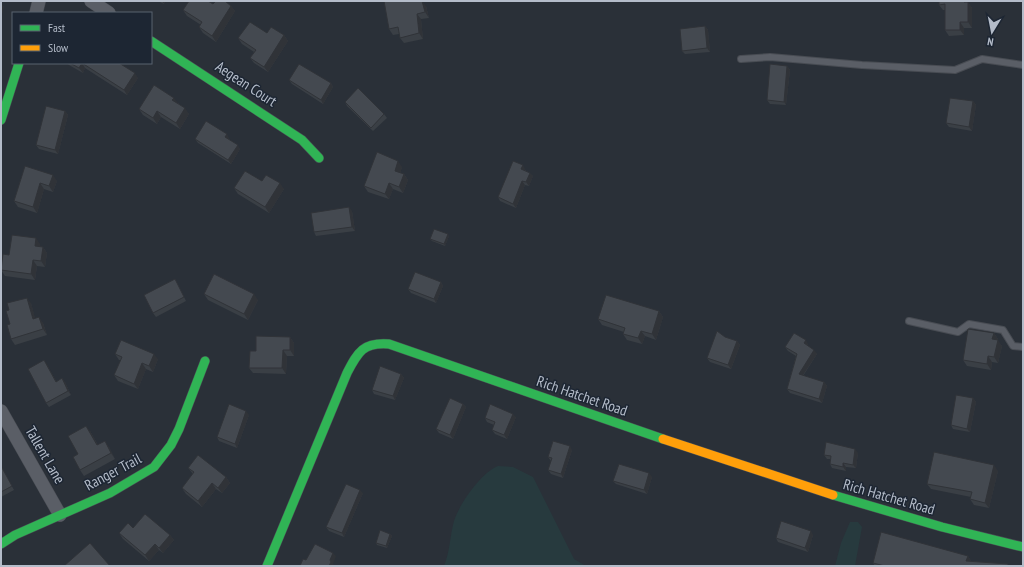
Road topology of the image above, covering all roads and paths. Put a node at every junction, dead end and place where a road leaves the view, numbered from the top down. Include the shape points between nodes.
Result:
1 (39, 1) edge
2 (90, 1) edge
3 (36, 12) edge
4 (107, 12) edge
5 (152, 42) edge
6 (741, 59) dead end
7 (20, 64) edge
8 (1023, 65) edge
9 (1, 120) edge
10 (319, 158) dead end
11 (909, 321) dead end
12 (1023, 347) edge
13 (205, 361) dead end
14 (1, 411) edge
15 (60, 515) junction
16 (1, 544) edge
17 (1023, 546) edge
18 (267, 566) edge

1 - 3 street
2 - 4 street
5 - 10 street, Aegean Court via 302,140
6 - 8 lane via 770,57 955,70 982,59
7 - 9 street
11 - 12 lane via 958,332 969,324 1003,330 1013,346
13 - 15 street, Ranger Trail via 171,445 154,467 123,486
14 - 15 street, Tallent Lane
15 - 16 street, Ranger Trail
17 - 18 street, Rich Hatchet Road via 791,483 378,342 365,346 357,353 347,373

